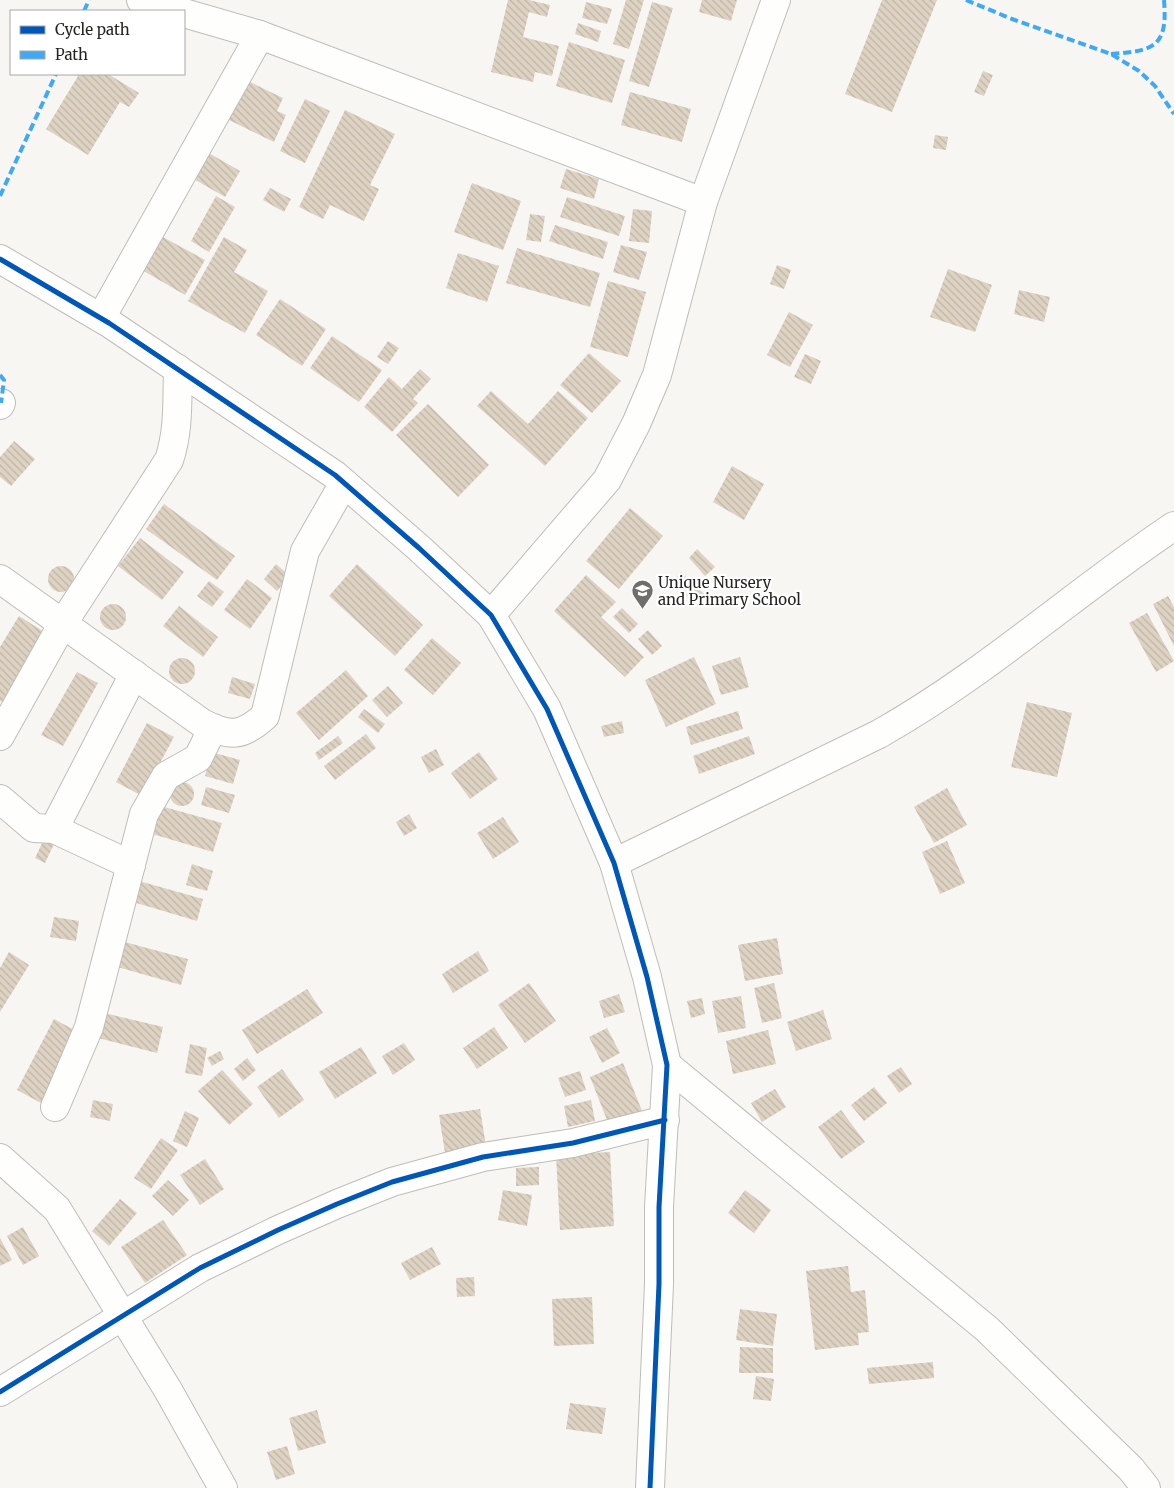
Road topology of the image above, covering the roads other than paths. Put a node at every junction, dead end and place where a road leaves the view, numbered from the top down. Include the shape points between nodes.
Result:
1 (140, 0) edge
2 (776, 0) edge
3 (175, 10) edge
4 (185, 13) edge
5 (260, 35) junction
6 (703, 202) junction
7 (0, 259) edge
8 (101, 318) junction
9 (178, 369) junction
10 (344, 483) junction
11 (1174, 526) edge
12 (0, 579) edge
13 (491, 615) junction
14 (63, 624) junction
15 (134, 674) junction
16 (213, 728) junction
17 (0, 736) edge
18 (0, 799) edge
19 (54, 829) junction
20 (614, 863) junction
21 (130, 865) junction
22 (667, 1065) junction
23 (55, 1107) dead end
24 (666, 1120) junction
25 (0, 1158) edge
26 (123, 1315) junction
27 (0, 1392) edge
28 (223, 1488) edge
29 (650, 1488) edge
30 (1146, 1488) edge

1 - 3 street
2 - 6 street
4 - 5 street
5 - 6 street
5 - 8 street
6 - 13 street via 658,375 628,440 607,480
7 - 8 street
8 - 9 street
9 - 10 street
9 - 14 street via 177,424 169,460
10 - 13 street
10 - 16 street via 305,551 265,716 253,727 235,733
11 - 20 street via 920,711
12 - 14 street
13 - 20 street via 547,709
14 - 15 street
14 - 17 street
15 - 16 street
15 - 19 street
16 - 21 street via 198,758 166,776 144,814
18 - 19 street via 34,828
19 - 21 street
20 - 22 street via 647,978
21 - 23 street via 89,1027
22 - 24 street
22 - 30 street via 987,1329 1131,1469
24 - 26 street via 573,1143 483,1157 392,1182 217,1259
24 - 29 street via 659,1207
25 - 26 street via 57,1209
26 - 27 street
26 - 28 street

